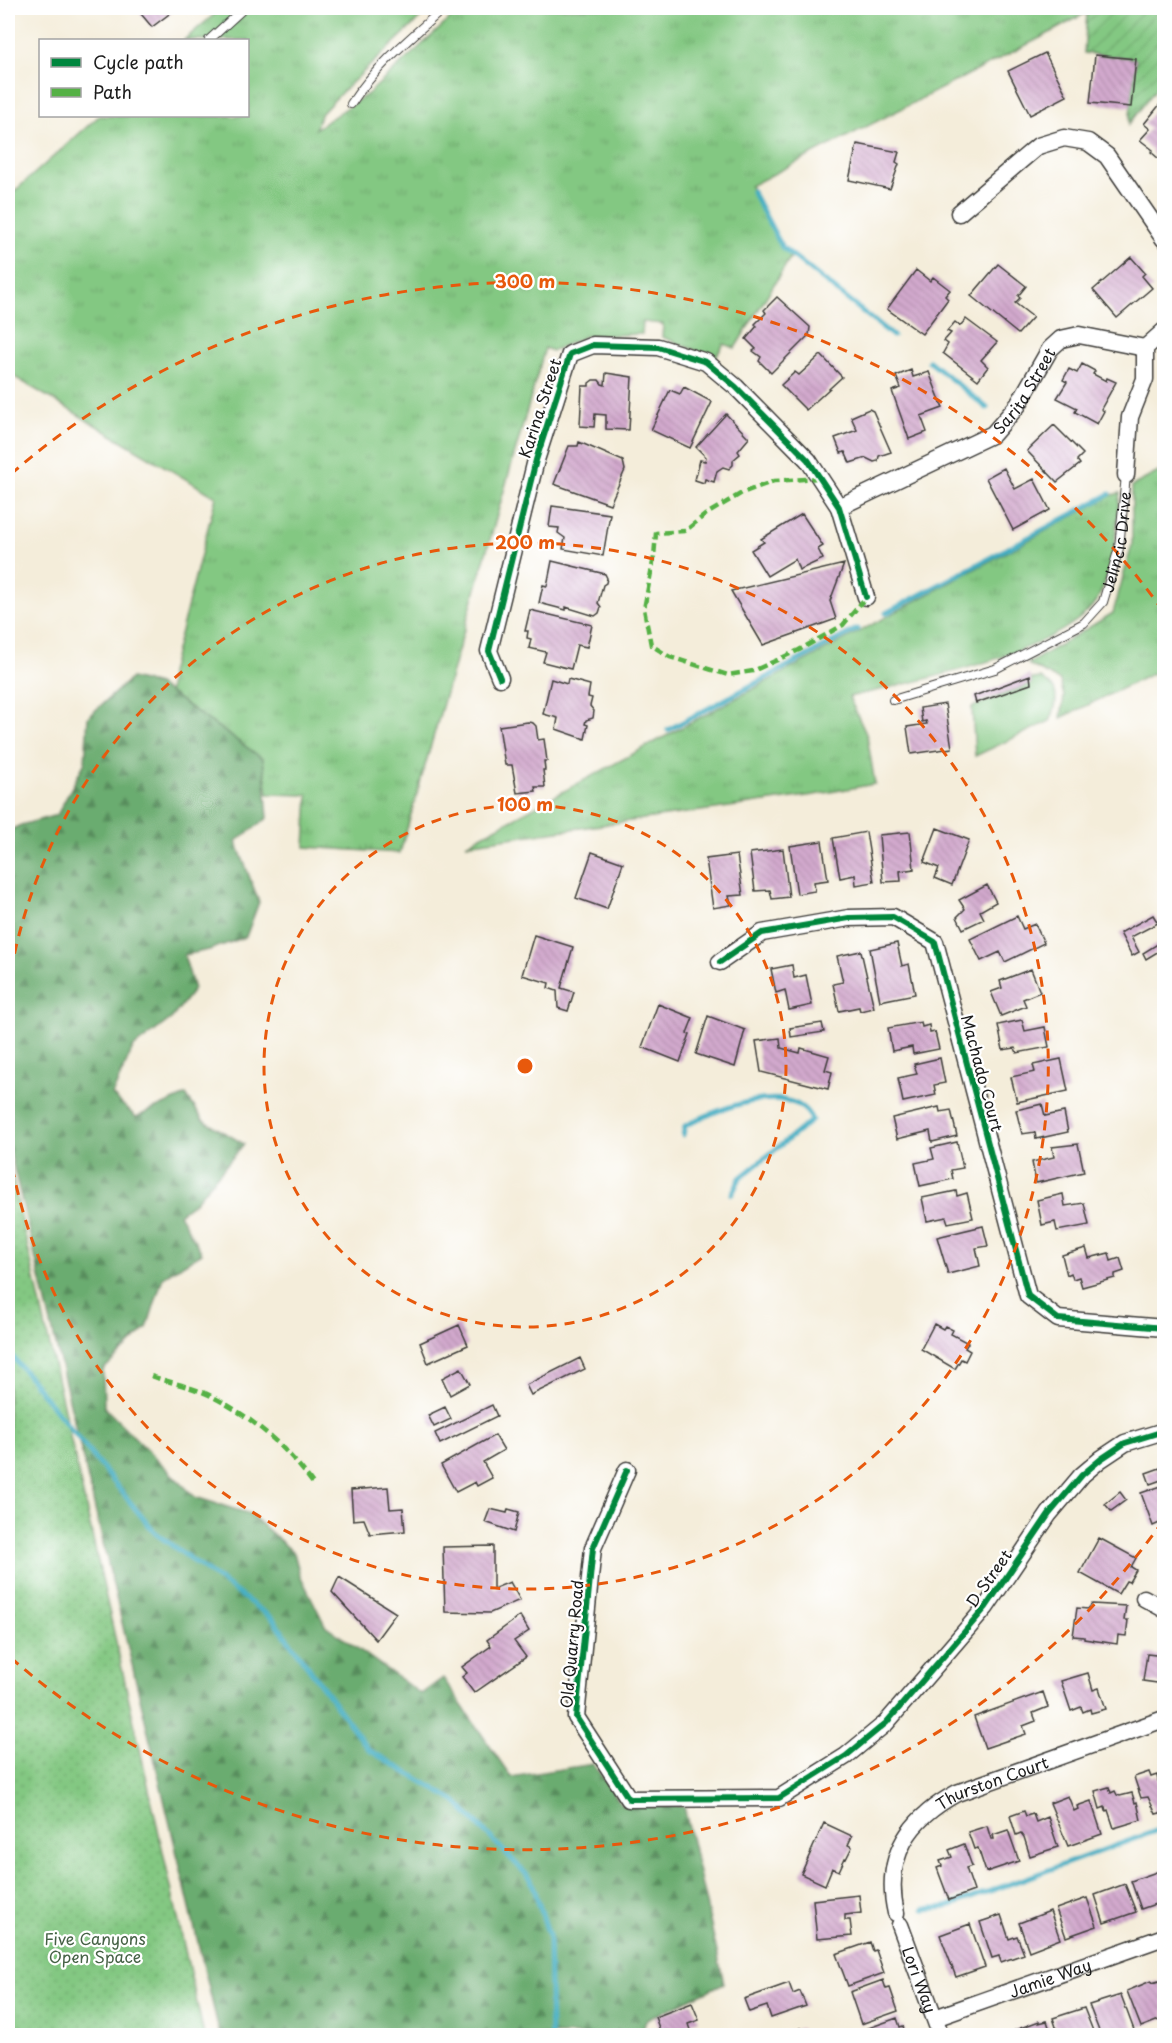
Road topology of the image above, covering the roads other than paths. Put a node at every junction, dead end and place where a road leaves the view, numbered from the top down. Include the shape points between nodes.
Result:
1 (244, 8) edge
2 (444, 8) edge
3 (210, 39) edge
4 (351, 104) dead end
5 (959, 213) dead end
6 (1164, 239) edge
7 (1164, 331) edge
8 (1146, 348) junction
9 (1126, 475) joint
10 (839, 507) junction
11 (866, 597) dead end
12 (500, 678) dead end
13 (893, 700) dead end
14 (720, 962) dead end
15 (1164, 1328) edge
16 (1163, 1432) edge
17 (627, 1470) dead end
18 (1144, 1598) dead end
19 (1164, 1609) edge
20 (1164, 1719) edge
21 (846, 1756) joint
22 (898, 1919) joint
23 (1164, 1937) edge
24 (935, 2018) junction
25 (941, 2036) edge

1 - 3 lane
2 - 4 lane via 363,86
5 - 6 street via 1038,146 1064,138 1088,142 1107,156
7 - 8 street
8 - 9 street, Jelincic Drive via 1145,379 1130,417
8 - 10 street, Sarita Street via 1079,335 1060,339 1050,349 1018,405 993,434
9 - 13 lane, Jelincic Drive via 1119,548 1103,602 1083,623 995,669
10 - 11 street, Karina Street
10 - 12 street, Karina Street via 808,460 706,362 658,347 593,345 570,354 536,460 489,651
14 - 15 street, Machado Court via 762,933 849,918 893,917 934,942 1028,1296 1058,1319
16 - 21 street, D Street via 1125,1443 1082,1475 1049,1514 986,1607 886,1723
17 - 21 street, Old Quarry Road via 593,1548 576,1717 629,1798 779,1798
18 - 19 street
20 - 22 street, Thurston Court via 936,1804 904,1839 896,1861 893,1882
22 - 24 street, Lori Way
23 - 24 street, Jamie Way
24 - 25 street, Lori Way

